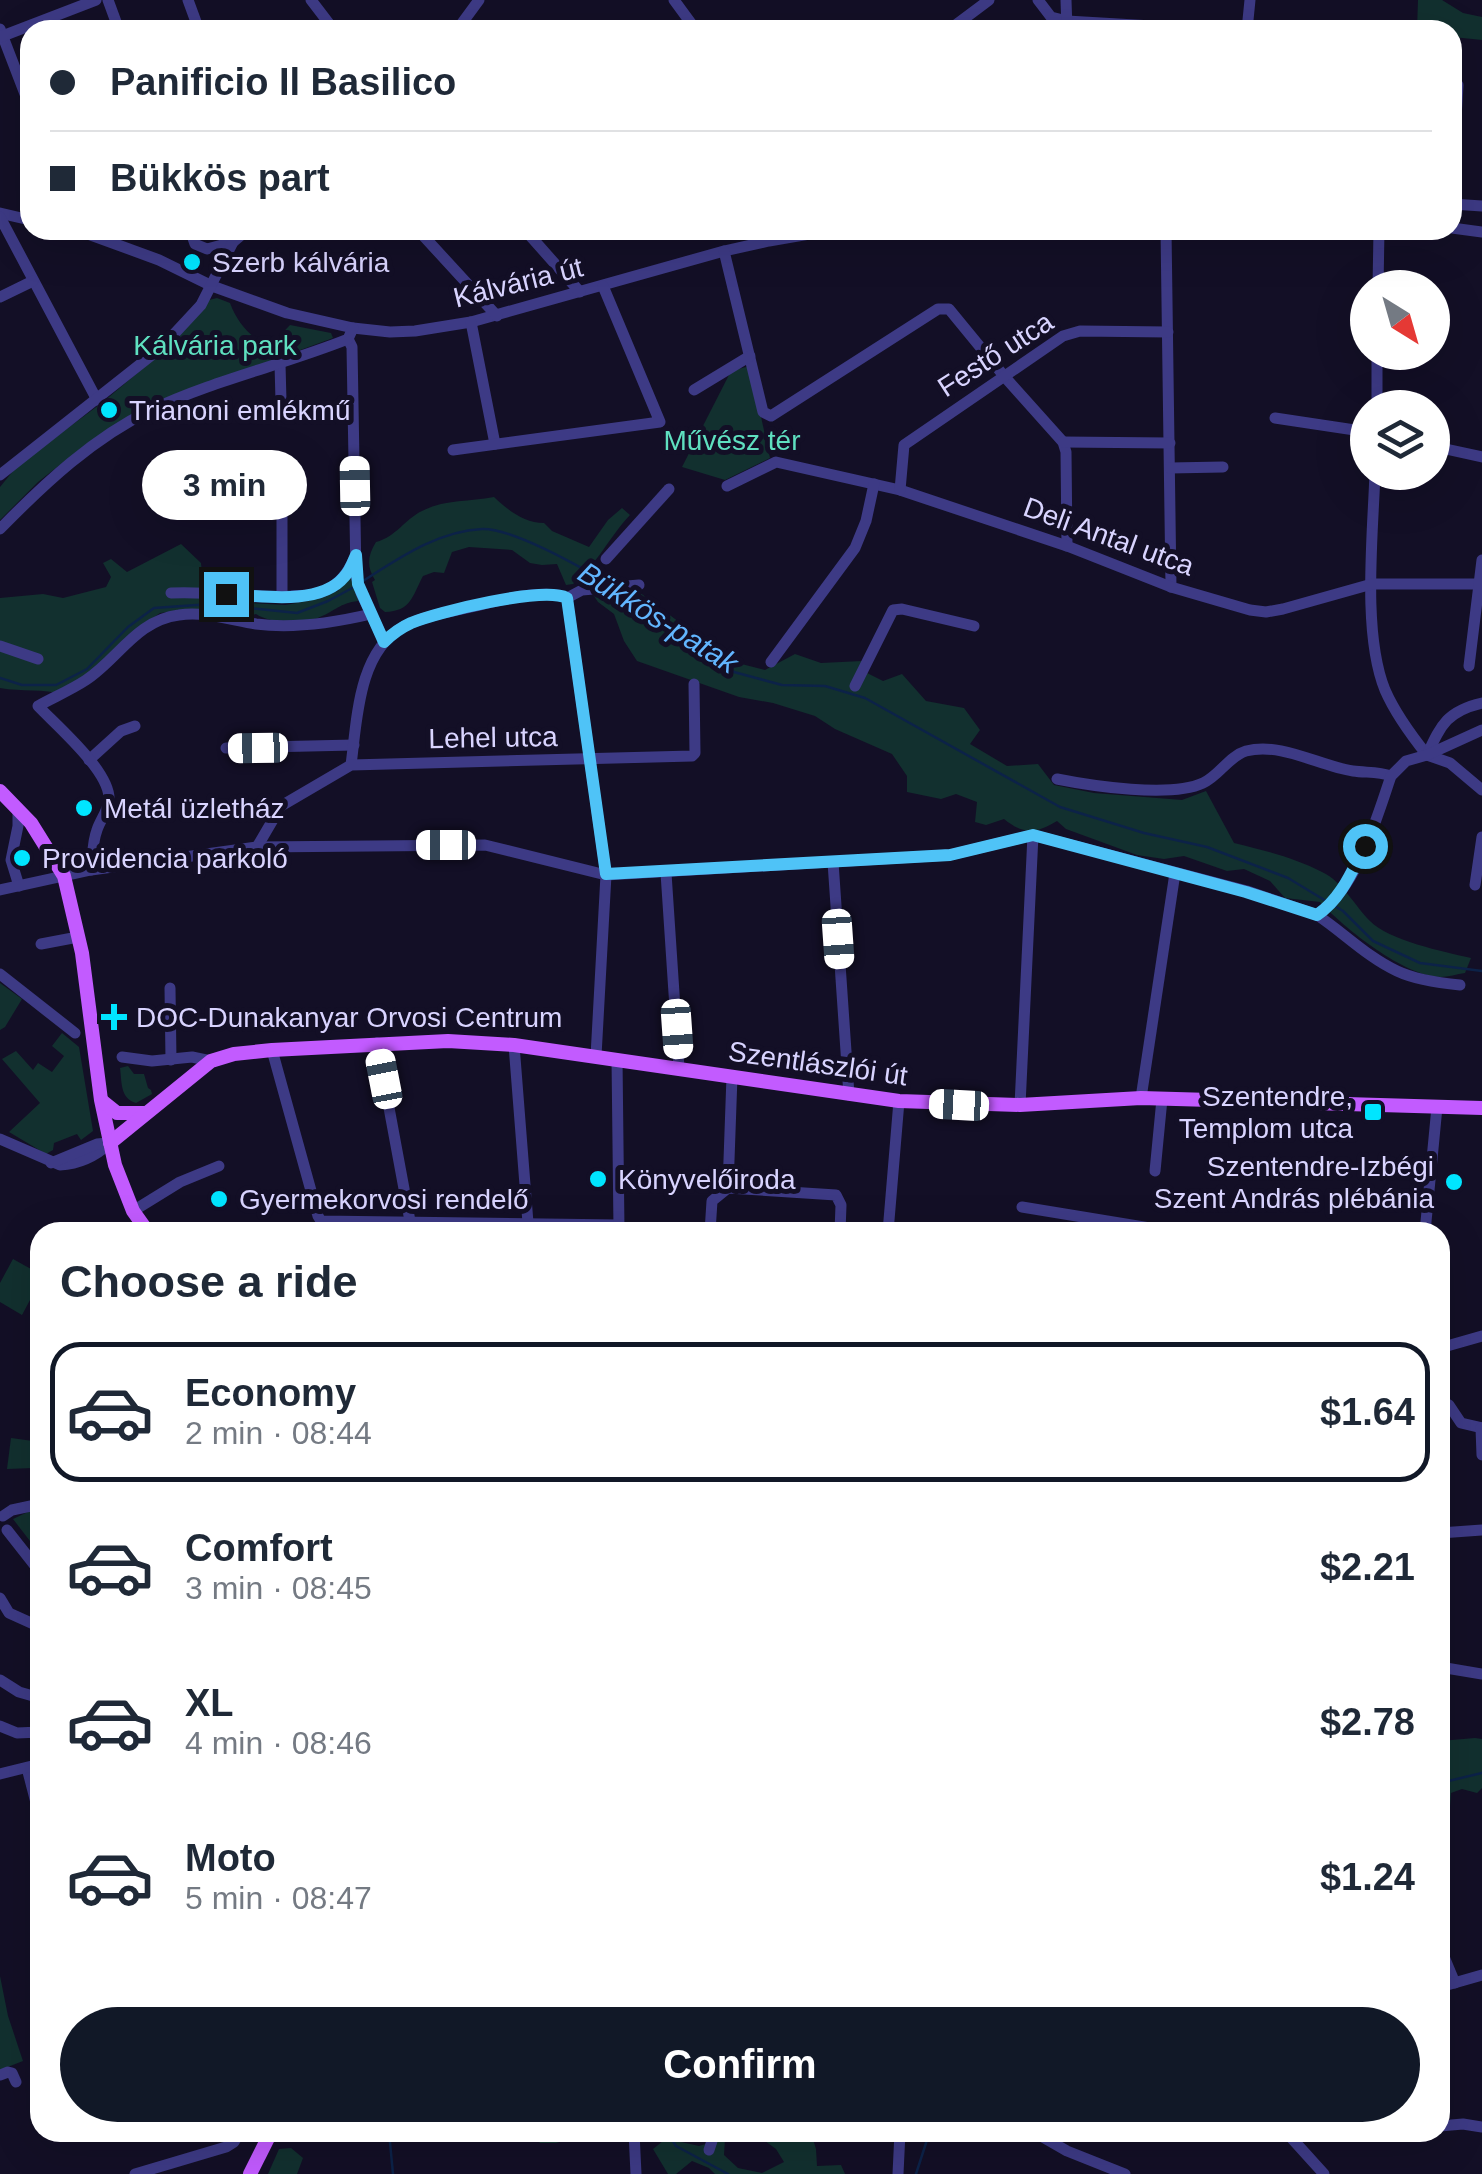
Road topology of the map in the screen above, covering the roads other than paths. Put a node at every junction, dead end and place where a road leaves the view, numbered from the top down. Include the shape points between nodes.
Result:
1 (96, 0) edge
2 (311, 0) edge
3 (990, 0) edge
4 (1038, 0) edge
5 (972, 5) edge
6 (40, 20) edge
7 (326, 20) edge
8 (1055, 20) edge
9 (1, 34) edge
10 (20, 82) edge
11 (0, 215) edge
12 (104, 240) edge
13 (194, 240) edge
14 (234, 240) edge
15 (427, 240) edge
16 (534, 240) edge
17 (777, 240) edge
18 (1166, 240) edge
19 (1379, 240) edge
20 (232, 242) junction
21 (724, 251) junction
22 (1378, 270) edge
23 (33, 280) junction
24 (212, 286) junction
25 (603, 286) junction
26 (580, 292) junction
27 (0, 297) edge
28 (497, 316) junction
29 (471, 322) junction
30 (1168, 332) junction
31 (350, 333) junction
32 (750, 356) junction
33 (280, 364) junction
34 (1004, 376) junction
35 (694, 390) dead end
36 (97, 400) junction
37 (282, 401) dead end
38 (1275, 418) dead end
39 (1350, 429) edge
40 (1064, 442) junction
41 (1170, 443) junction
42 (495, 444) junction
43 (453, 450) dead end
44 (1450, 450) edge
45 (1482, 457) edge
46 (1223, 467) dead end
47 (1170, 468) junction
48 (1, 470) edge
49 (282, 479) dead end
50 (874, 484) junction
51 (727, 486) dead end
52 (669, 489) dead end
53 (900, 490) junction
54 (1375, 490) edge
55 (0, 529) edge
56 (1067, 546) junction
57 (356, 555) junction
58 (606, 559) dead end
59 (1482, 560) edge
60 (1372, 584) junction
61 (1481, 584) edge
62 (640, 585) dead end
63 (1171, 587) junction
64 (171, 593) dead end
65 (282, 596) junction
66 (567, 598) junction
67 (370, 614) junction
68 (974, 626) dead end
69 (384, 642) junction
70 (0, 646) edge
71 (38, 659) dead end
72 (771, 662) dead end
73 (1468, 666) dead end
74 (694, 684) dead end
75 (854, 686) dead end
76 (1482, 703) edge
77 (135, 726) dead end
78 (1482, 730) edge
79 (354, 745) junction
80 (226, 748) dead end
81 (1427, 756) junction
82 (89, 760) junction
83 (588, 760) junction
84 (351, 765) junction
85 (1391, 776) junction
86 (1056, 780) dead end
87 (1482, 790) edge
88 (0, 791) edge
89 (18, 808) junction
90 (1033, 835) junction
91 (1482, 837) edge
92 (257, 847) junction
93 (6, 849) edge
94 (833, 862) junction
95 (92, 870) junction
96 (666, 873) junction
97 (1175, 873) junction
98 (606, 874) junction
99 (64, 876) junction
100 (1476, 885) dead end
101 (18, 886) junction
102 (0, 890) edge
103 (1321, 912) junction
104 (78, 937) junction
105 (40, 944) dead end
106 (0, 975) edge
107 (1460, 986) dead end
108 (170, 988) dead end
109 (75, 1033) dead end
110 (377, 1043) junction
111 (514, 1045) junction
112 (272, 1050) junction
113 (596, 1056) junction
114 (122, 1058) dead end
115 (617, 1059) junction
116 (171, 1060) junction
117 (211, 1061) junction
118 (679, 1068) junction
119 (732, 1076) junction
120 (849, 1094) junction
121 (1141, 1098) junction
122 (1162, 1099) junction
123 (102, 1100) junction
124 (899, 1102) junction
125 (1020, 1105) junction
126 (1437, 1107) junction
127 (1482, 1108) edge
128 (147, 1114) junction
129 (0, 1139) edge
130 (110, 1143) junction
131 (219, 1166) dead end
132 (1155, 1172) dead end
133 (728, 1188) junction
134 (1022, 1207) dead end
135 (133, 1211) junction
136 (410, 1221) junction
137 (141, 1222) edge
138 (449, 1222) edge
139 (528, 1222) edge
140 (619, 1222) edge
141 (711, 1222) edge
142 (841, 1222) edge
143 (889, 1222) edge
144 (1113, 1222) edge
145 (1426, 1222) edge
146 (1482, 1336) edge
147 (1450, 1345) edge
148 (1450, 1409) edge
149 (1481, 1428) edge
150 (1482, 1454) edge
151 (30, 1506) edge
152 (2, 1514) edge
153 (1482, 1530) edge
154 (4, 1531) edge
155 (1450, 1532) edge
156 (30, 1561) edge
157 (0, 1598) edge
158 (30, 1623) edge
159 (1450, 1669) edge
160 (1482, 1674) edge
161 (0, 1680) edge
162 (30, 1695) edge
163 (0, 1726) edge
164 (30, 1733) edge
165 (30, 1767) edge
166 (0, 1774) edge
167 (1450, 1971) edge
168 (1482, 1974) edge
169 (1455, 1983) junction
170 (1450, 1984) edge
171 (0, 2074) edge
172 (16, 2082) dead end
173 (1450, 2125) edge
174 (1482, 2127) edge
175 (234, 2142) edge
176 (267, 2142) edge
177 (634, 2142) edge
178 (712, 2142) edge
179 (900, 2142) edge
180 (1051, 2142) edge
181 (1295, 2142) edge
182 (709, 2150) dead end
183 (135, 2174) edge
184 (250, 2174) edge
185 (636, 2174) edge
186 (898, 2174) edge
187 (1125, 2174) edge
188 (1324, 2174) edge

1 - 6 street
2 - 7 street
3 - 5 street
4 - 8 street
9 - 10 street
11 - 23 street
12 - 24 street
13 - 20 street via 207,249
14 - 20 street
15 - 28 street
16 - 26 street
17 - 21 street, Kálvária út
18 - 30 street
19 - 22 street
20 - 24 street
21 - 25 street, Kálvária út
21 - 32 street
23 - 27 street
23 - 36 street
24 - 31 street
24 - 36 street via 162,347
25 - 26 street, Kálvária út
25 - 42 street via 660,422
26 - 28 street, Kálvária út
28 - 29 street, Kálvária út
29 - 31 street, Kálvária út
29 - 42 street
30 - 34 street, Festő utca via 1071,332
30 - 41 street
31 - 33 street
31 - 57 street
32 - 34 street via 763,412 771,416 944,307
32 - 35 street
33 - 37 street
33 - 55 street via 149,411 62,469
34 - 40 street
34 - 53 street, Festő utca via 904,445
36 - 48 street
38 - 39 street
40 - 41 street
40 - 56 street
41 - 47 street
42 - 43 street
44 - 45 street
46 - 47 street
47 - 63 street
49 - 65 street
50 - 51 street, Deli Antal utca via 776,462
50 - 53 street, Deli Antal utca
50 - 72 street via 855,548
52 - 58 street
53 - 56 street, Deli Antal utca
54 - 60 street
56 - 63 street, Deli Antal utca
57 - 65 street via 333,586
57 - 67 street
59 - 61 street
60 - 61 street, Deli Antal utca
60 - 63 street, Deli Antal utca via 1266,612
60 - 81 street via 1383,683
61 - 73 street
62 - 66 street via 582,590
64 - 65 street
66 - 69 street via 556,593 496,601 415,622
66 - 83 street
67 - 69 street
67 - 82 street via 282,626 178,614 148,626 86,680 38,706
68 - 75 street via 893,610
69 - 79 street via 364,681
70 - 71 street
74 - 83 street, Lehel utca via 692,756
76 - 81 street via 1448,717
77 - 82 street
78 - 81 street
79 - 80 street
79 - 84 street
81 - 85 street via 1406,761
81 - 87 street via 1450,762
82 - 95 street via 110,798 96,833
83 - 84 street, Lehel utca
83 - 98 street
84 - 92 street, Lehel utca via 280,806
85 - 86 street via 1270,750 1243,752 1208,781 1187,788
85 - 103 street via 1346,885
88 - 89 main road
89 - 93 street via 18,826
89 - 99 main road
90 - 94 street via 950,855
90 - 97 street
90 - 125 street
91 - 100 street
92 - 95 street
92 - 98 street via 485,845
93 - 101 street
94 - 96 street
94 - 120 street
95 - 99 street
96 - 98 street
96 - 118 street
97 - 103 street
97 - 121 street
98 - 113 street
99 - 101 street
99 - 104 main road
101 - 102 street
103 - 107 street via 1400,972
104 - 105 street
104 - 123 main road
106 - 109 street
108 - 116 street
110 - 111 main road, Szentlászlói út
110 - 112 main road, Szentlászlói út
110 - 136 street
111 - 113 main road, Szentlászlói út
111 - 139 street
112 - 117 main road, Szentlászlói út
112 - 136 street via 319,1219
113 - 115 main road, Szentlászlói út
114 - 116 street, Szentlászlói út
115 - 118 main road, Szentlászlói út
115 - 140 street
116 - 117 street, Szentlászlói út
117 - 128 main road, Szentlászlói út
118 - 119 main road, Szentlászlói út
119 - 120 main road, Szentlászlói út
119 - 133 street
120 - 124 main road, Szentlászlói út
121 - 122 main road, Szentlászlói út
121 - 125 main road, Szentlászlói út
122 - 126 main road, Szentlászlói út
122 - 132 street
123 - 128 main road via 118,1112
123 - 130 main road
124 - 125 main road, Szentlászlói út
124 - 143 street
126 - 127 main road, Szentlászlói út
126 - 145 street
128 - 130 main road, Szentlászlói út
129 - 130 street via 70,1164
130 - 135 main road
131 - 135 street
133 - 141 street via 712,1201
133 - 142 street via 836,1195
134 - 144 street
135 - 137 main road
136 - 138 street
146 - 147 street
148 - 149 street via 1461,1423
149 - 150 street
151 - 152 street
152 - 154 street
153 - 155 street
154 - 156 street
157 - 158 street via 9,1613
159 - 160 street
161 - 162 street
163 - 164 street
165 - 166 street
167 - 169 street
168 - 169 street
169 - 170 street
171 - 172 street via 12,2073
173 - 174 street
175 - 183 street
176 - 184 main road
177 - 185 street
178 - 182 street
179 - 186 street
180 - 187 street
181 - 188 street

